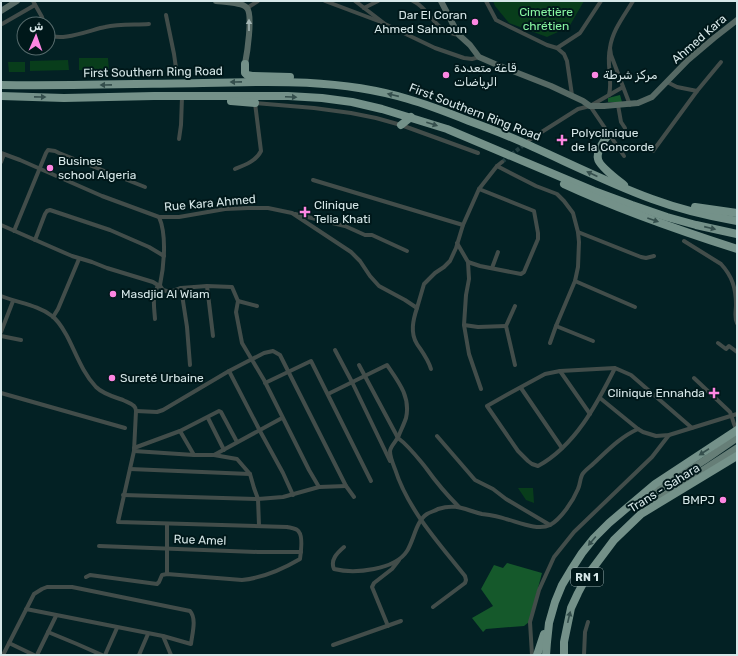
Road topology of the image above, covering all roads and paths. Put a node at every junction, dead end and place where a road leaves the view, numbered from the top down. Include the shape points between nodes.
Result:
1 (17, 1) edge
2 (216, 1) edge
3 (258, 1) edge
4 (324, 1) edge
5 (355, 1) edge
6 (378, 1) edge
7 (413, 1) edge
8 (441, 1) edge
9 (486, 1) edge
10 (601, 1) edge
11 (633, 1) edge
12 (34, 3) edge
13 (247, 8) junction
14 (364, 8) junction
15 (1, 11) edge
16 (166, 15) dead end
17 (41, 16) edge
18 (737, 20) edge
19 (2, 24) dead end
20 (149, 24) dead end
21 (385, 24) junction
22 (460, 35) junction
23 (56, 36) edge
24 (557, 48) junction
25 (610, 48) junction
26 (479, 57) junction
27 (721, 62) dead end
28 (246, 64) joint
29 (177, 75) joint
30 (667, 82) junction
31 (177, 83) junction
32 (310, 83) junction
33 (1, 85) edge
34 (623, 88) junction
35 (697, 91) junction
36 (572, 95) junction
37 (609, 95) junction
38 (1, 96) edge
39 (184, 97) junction
40 (256, 103) junction
41 (618, 105) junction
42 (630, 105) junction
43 (590, 106) junction
44 (411, 117) junction
45 (401, 125) junction
46 (625, 128) dead end
47 (609, 134) junction
48 (179, 139) dead end
49 (529, 140) tunnel mouth
50 (653, 152) dead end
51 (478, 153) dead end
52 (3, 154) edge
53 (624, 156) dead end
54 (516, 157) junction
55 (1, 162) edge
56 (502, 162) tunnel mouth
57 (497, 166) junction
58 (40, 169) junction
59 (235, 169) dead end
60 (313, 180) dead end
61 (145, 187) dead end
62 (479, 189) junction
63 (631, 191) junction
64 (653, 200) junction
65 (292, 213) junction
66 (737, 213) edge
67 (159, 217) junction
68 (737, 221) edge
69 (1, 225) edge
70 (463, 225) junction
71 (14, 231) junction
72 (578, 232) junction
73 (737, 234) edge
74 (35, 240) junction
75 (684, 241) dead end
76 (457, 242) junction
77 (737, 249) edge
78 (408, 251) dead end
79 (498, 252) dead end
80 (164, 256) junction
81 (654, 256) dead end
82 (78, 259) junction
83 (468, 262) junction
84 (492, 268) junction
85 (575, 281) junction
86 (158, 285) junction
87 (207, 286) junction
88 (181, 288) junction
89 (1, 296) edge
90 (12, 301) junction
91 (238, 301) junction
92 (257, 306) dead end
93 (514, 306) dead end
94 (635, 307) dead end
95 (417, 308) junction
96 (53, 316) junction
97 (155, 319) dead end
98 (737, 323) edge
99 (464, 325) junction
100 (506, 326) junction
101 (556, 326) junction
102 (1, 332) edge
103 (1, 336) edge
104 (213, 336) dead end
105 (21, 340) dead end
106 (593, 341) dead end
107 (550, 343) dead end
108 (718, 343) dead end
109 (335, 350) dead end
110 (737, 352) edge
111 (252, 359) junction
112 (190, 365) dead end
113 (359, 365) dead end
114 (515, 366) dead end
115 (615, 368) junction
116 (431, 369) dead end
117 (229, 371) junction
118 (560, 371) junction
119 (288, 372) junction
120 (365, 376) junction
121 (694, 378) dead end
122 (352, 382) junction
123 (266, 383) junction
124 (481, 388) dead end
125 (521, 388) junction
126 (1, 393) edge
127 (328, 394) junction
128 (600, 398) junction
129 (136, 412) junction
130 (590, 414) junction
131 (737, 414) edge
132 (732, 415) junction
133 (208, 418) junction
134 (282, 418) junction
135 (125, 428) dead end
136 (692, 428) junction
137 (638, 429) junction
138 (737, 430) edge
139 (180, 431) junction
140 (260, 431) junction
141 (668, 435) junction
142 (437, 436) dead end
143 (398, 438) junction
144 (737, 438) edge
145 (237, 442) junction
146 (562, 448) junction
147 (737, 448) edge
148 (134, 450) junction
149 (224, 450) junction
150 (194, 455) junction
151 (214, 455) junction
152 (737, 456) edge
153 (394, 468) junction
154 (130, 469) junction
155 (250, 474) junction
156 (371, 482) dead end
157 (346, 486) junction
158 (319, 487) junction
159 (123, 494) junction
160 (293, 495) junction
161 (354, 497) dead end
162 (258, 500) junction
163 (459, 507) junction
164 (620, 514) junction
165 (641, 514) junction
166 (421, 520) junction
167 (167, 524) junction
168 (259, 525) junction
169 (550, 525) junction
170 (99, 546) dead end
171 (344, 547) dead end
172 (167, 549) junction
173 (301, 552) junction
174 (407, 552) junction
175 (167, 574) junction
176 (86, 577) dead end
177 (433, 607) dead end
178 (553, 608) junction
179 (26, 609) junction
180 (56, 616) junction
181 (401, 621) dead end
182 (588, 622) dead end
183 (388, 626) junction
184 (117, 628) junction
185 (48, 632) junction
186 (148, 634) junction
187 (163, 636) junction
188 (9, 643) junction
189 (1, 645) edge
190 (333, 645) dead end
191 (6, 648) junction
192 (3, 655) edge
193 (36, 655) edge
194 (104, 655) edge
195 (139, 655) edge
196 (171, 655) edge
197 (532, 655) edge
198 (537, 655) edge
199 (546, 655) edge
200 (564, 655) edge
201 (584, 655) edge

1 - 15 street
2 - 13 street
3 - 13 street
4 - 21 street
5 - 14 street
6 - 14 street
7 - 22 street via 420,5 440,28
8 - 22 street
9 - 24 street via 496,20
10 - 24 street via 580,33
11 - 25 street via 613,34
12 - 17 street
12 - 19 street
28 -> 13 street via 249,28
14 - 21 street
16 - 29 street
18 - 30 street, Ahmed Kara via 688,60
20 - 23 street via 106,27 84,34
21 - 26 street via 435,48 464,58
22 - 26 street
24 - 36 street via 567,61
25 - 34 street via 610,55
25 - 37 street
26 - 36 street
27 - 35 street
28 - 32 highway via 247,75 292,77
29 - 31 highway
30 - 35 street
30 - 42 street, Ahmed Kara via 652,96 638,104
32 -> 31 highway, First Southern Ring Road
31 -> 33 highway, First Southern Ring Road
63 -> 32 highway, First Southern Ring Road via 504,134 408,99 370,90
34 - 37 street
34 - 42 street
35 - 50 street
36 - 43 street
37 - 43 street
38 -> 39 highway, First Southern Ring Road
39 - 40 highway
39 -> 44 highway, First Southern Ring Road via 322,98 352,102
39 - 48 street
40 - 45 street via 332,110
40 - 59 street via 261,151 254,160
41 - 42 street, Ahmed Kara
41 - 43 street, Ahmed Kara
41 - 46 street via 621,122
43 - 47 street
43 - 49 street via 578,109
44 - 45 highway
44 -> 54 highway, First Southern Ring Road
45 - 51 street
47 - 53 street
47 - 63 highway via 598,153 598,162
52 - 55 street
52 - 58 street, Rue Kara Ahmed
54 -> 73 highway, First Southern Ring Road via 632,205 667,217
54 -> 77 highway via 552,178 643,217
56 - 57 street
57 - 62 street
57 - 72 street via 557,194 573,213
58 - 61 street via 47,151 52,151
58 - 67 street, Rue Kara Ahmed
58 - 71 street
60 - 70 street
62 - 70 street
62 - 84 street via 534,211 538,233 538,239 524,272 521,274
63 - 64 highway, First Southern Ring Road
64 - 66 highway
64 - 68 highway, First Southern Ring Road
65 - 67 street, Rue Kara Ahmed via 268,208 248,208 179,217
65 - 78 street via 345,226
65 - 95 street, Rue Kara Ahmed via 351,252 379,286
67 - 80 street via 162,223
69 - 71 street
70 - 76 street
71 - 74 street
72 - 81 street via 641,257
72 - 85 street via 578,267
74 - 80 street via 46,212 50,210 110,230
74 - 82 street
75 - 98 street via 721,264 726,270 733,282 736,295
76 - 83 street
76 - 95 street via 450,261 424,284
79 - 84 street
80 - 86 street
82 - 86 street via 140,277
82 - 96 street
83 - 84 street
83 - 99 street via 469,279
85 - 94 street
85 - 101 street
86 - 88 street via 170,292
86 - 97 street via 154,293
87 - 88 street
87 - 91 street via 232,287
87 - 104 street
88 - 112 street
89 - 90 street
90 - 96 street via 28,304
90 - 102 street
91 - 92 street
91 - 111 street via 236,312 242,343
93 - 100 street
95 - 116 street via 413,322 414,337
96 - 129 street via 96,387 131,403
99 - 100 street via 478,328
99 - 124 street via 469,354
100 - 114 street
101 - 106 street
101 - 107 street
103 - 105 street
108 - 110 street
109 - 122 street
111 - 117 street
111 - 119 street via 264,353 276,352
111 - 123 street
113 - 120 street
115 - 118 street
115 - 128 street
115 - 136 street via 631,375
117 - 129 street via 163,410
117 - 140 street
118 - 125 street via 545,374
118 - 130 street
119 - 123 street
119 - 127 street via 311,361
119 - 157 street
120 - 122 street
120 - 143 street
120 - 143 street via 387,365 401,386 407,401 406,417
121 - 132 street
122 - 127 street
122 - 153 street
123 - 134 street
125 - 146 street
125 - 146 street via 487,406 518,450 532,464 538,466
126 - 135 street
127 - 156 street
128 - 130 street
128 - 137 street
129 - 148 street
130 - 146 street
131 - 132 street
132 - 136 street
132 - 138 street
133 - 139 street
133 - 145 street via 221,412
133 - 149 street
134 - 140 street
134 - 158 street
136 - 141 street
137 - 141 street via 656,436
137 - 169 street via 613,445 583,474 569,505
138 -> 164 highway, Trans - Sahara / RN 1 via 656,484
139 - 148 street
139 - 150 street
140 - 145 street
140 - 160 street
141 - 197 street via 652,457 574,532 554,557 539,590 530,622
142 - 169 street via 475,480
143 - 153 street via 390,451
143 - 163 street via 416,455
144 - 164 main road, Trans - Sahara / RN 1
145 - 149 street
147 - 165 main road, RN 1 via 661,497
148 - 150 street
148 - 154 street
149 - 151 street
150 - 151 street
151 - 155 street via 237,459
152 - 165 highway, Trans - Sahara / RN 1
153 - 166 street
154 - 155 street
154 - 159 street
155 - 162 street
157 - 158 street
157 - 161 street
158 - 160 street
159 - 162 street
159 - 167 street via 118,522
160 - 162 street
162 - 168 street
163 - 166 street via 438,510 427,514
163 - 169 street via 535,526
164 -> 178 highway, Trans - Sahara / RN 1 via 582,553 562,585
200 -> 165 highway, Trans - Sahara / RN 1 via 566,628 578,593 614,540
166 - 174 street
166 - 177 street via 466,580
167 - 168 street
167 - 172 street
168 - 173 street via 297,530 301,536
170 - 172 street, Rue Amel
171 - 174 street via 334,559 334,569 350,571 388,566
172 - 173 street, Rue Amel
172 - 175 street
173 - 175 street via 300,559 295,562 251,579
174 - 183 street via 392,569 372,585
175 - 176 street via 162,575 157,584 90,575
178 - 198 highway
178 - 199 highway, Trans - Sahara / RN 1
179 - 180 street
179 - 187 street via 34,594 42,589 72,587 192,614 191,644
179 - 188 street
180 - 184 street
180 - 185 street
181 - 183 street
182 - 201 street
183 - 190 street
184 - 186 street
184 - 194 street
185 - 193 street
185 - 194 street
186 - 187 street
186 - 195 street
187 - 196 street
188 - 191 street
188 - 193 street
189 - 191 street
191 - 192 street

